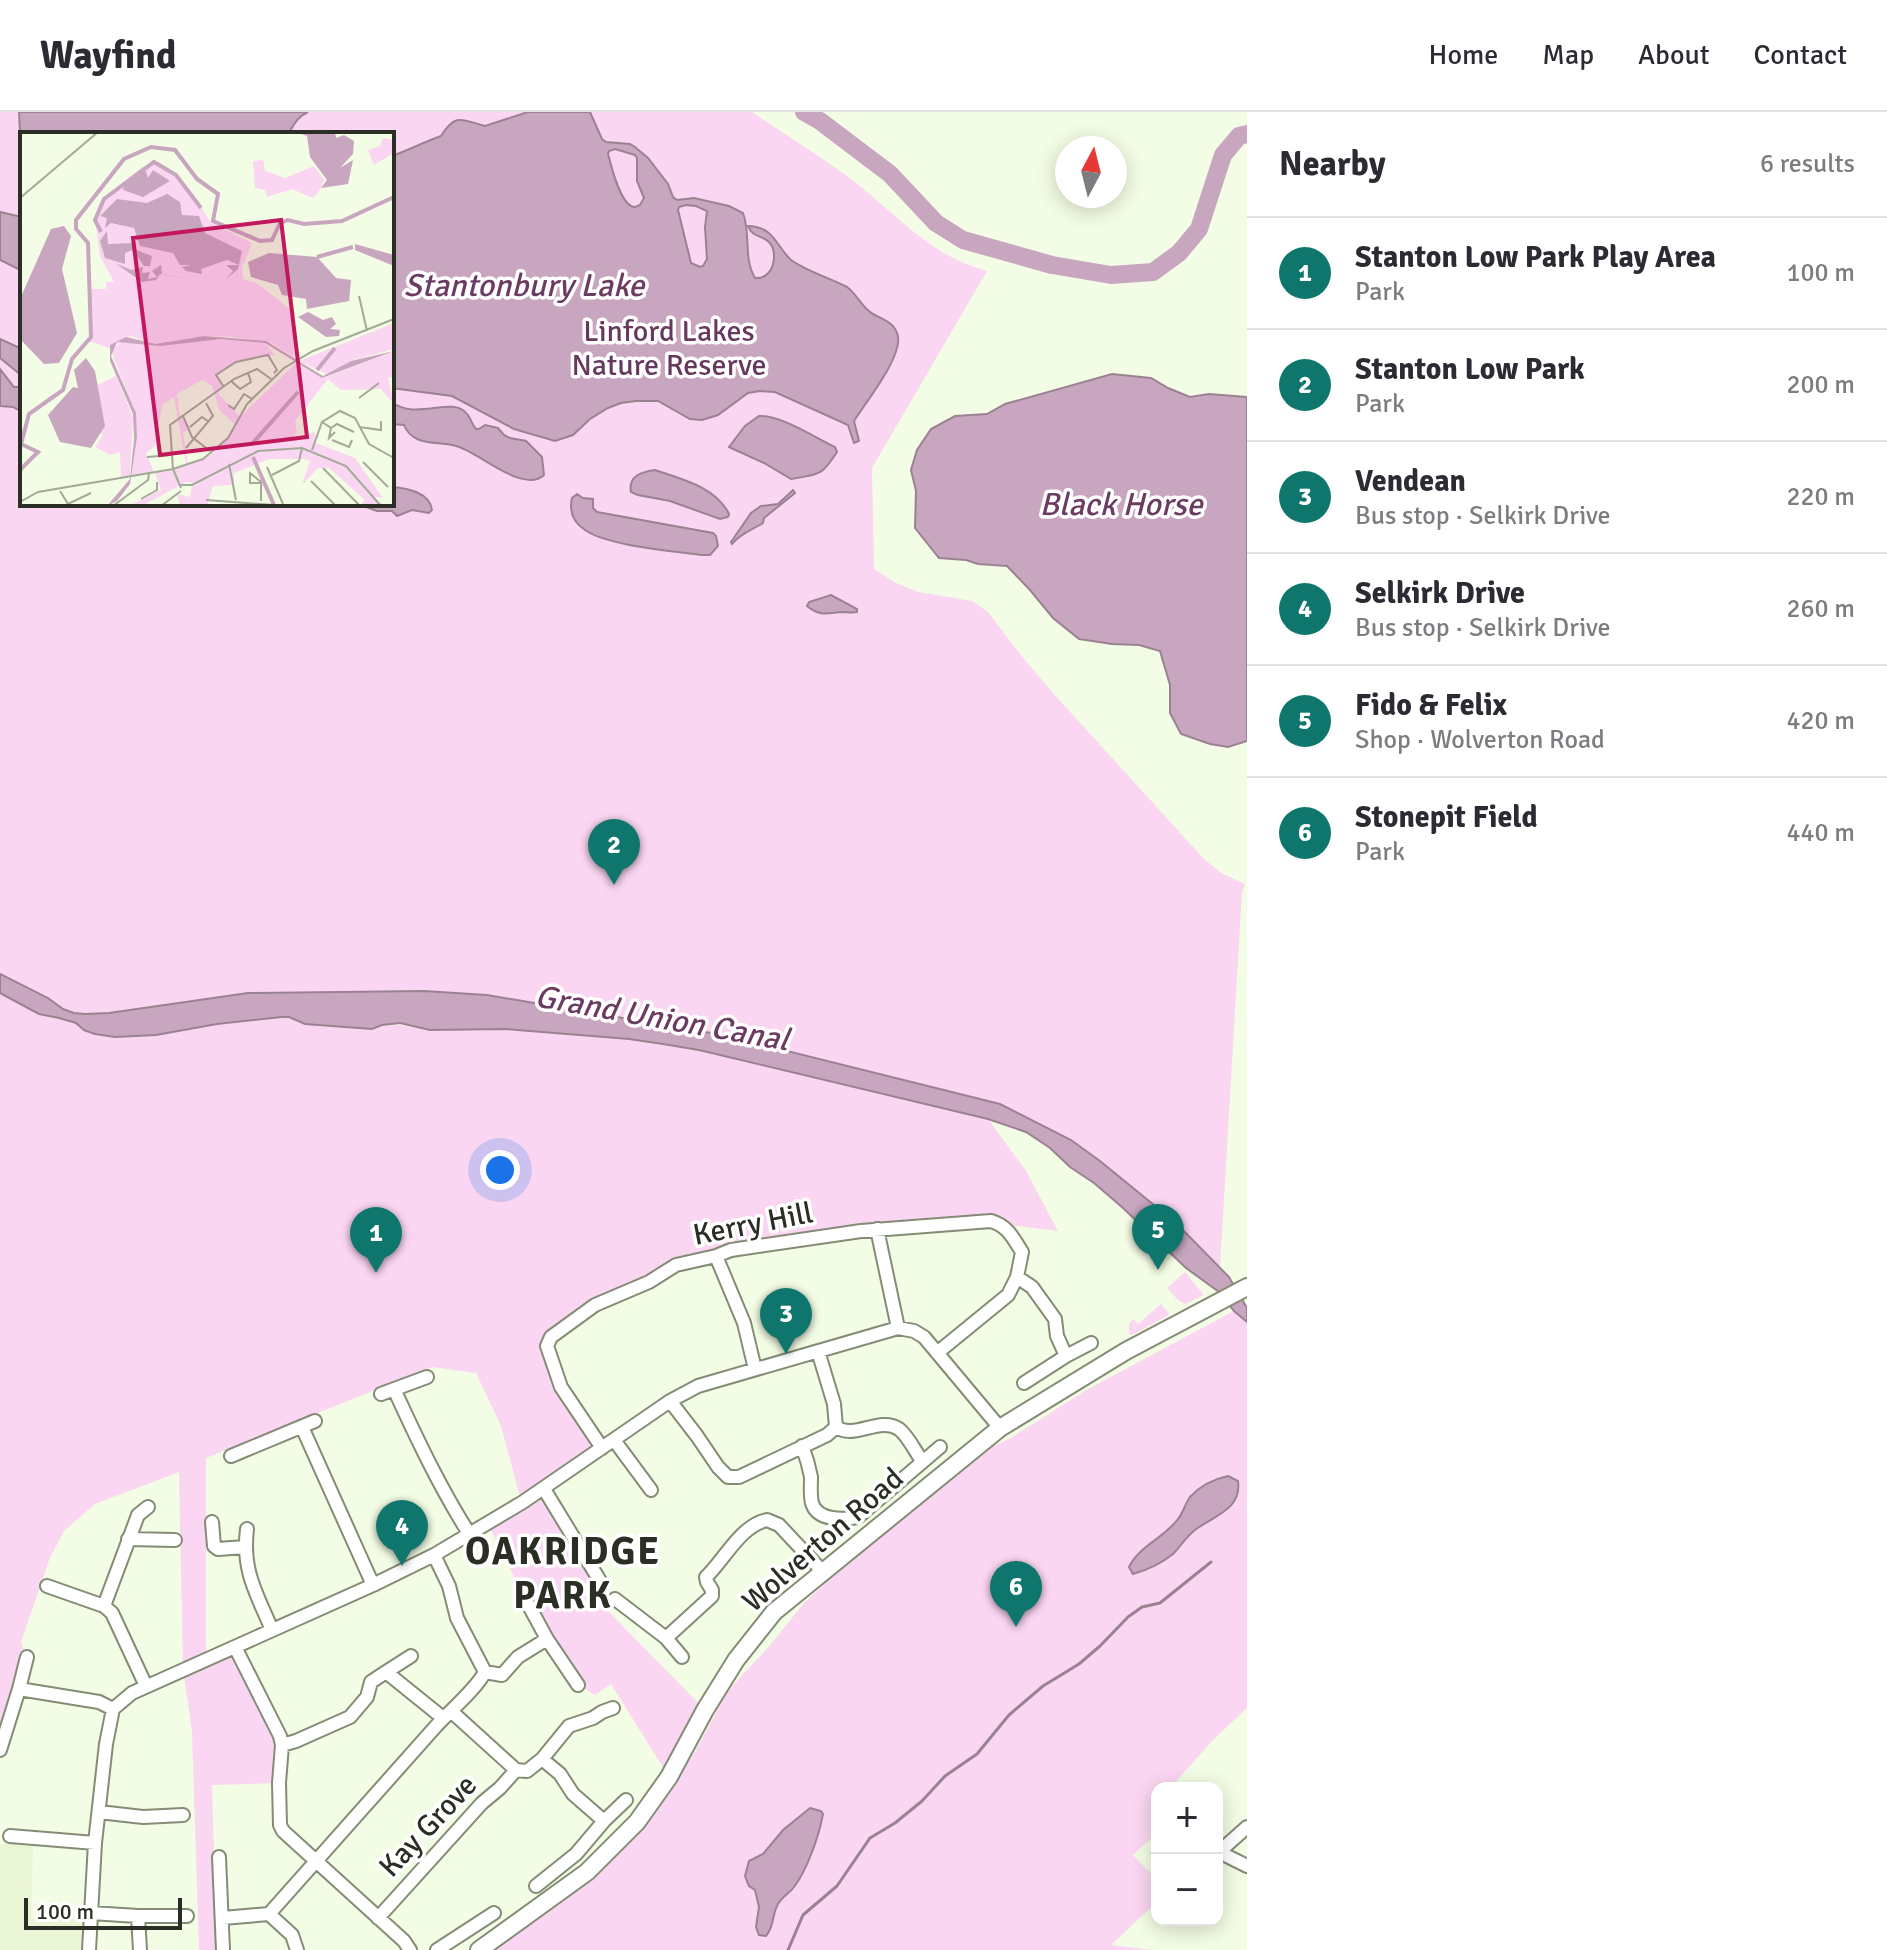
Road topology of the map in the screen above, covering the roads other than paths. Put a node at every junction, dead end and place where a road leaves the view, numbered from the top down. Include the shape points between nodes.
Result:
1 (877, 1229) junction
2 (716, 1256) junction
3 (1017, 1277) junction
4 (1247, 1287) edge
5 (898, 1328) junction
6 (1091, 1343) dead end
7 (818, 1351) junction
8 (937, 1353) junction
9 (1066, 1356) junction
10 (755, 1369) junction
11 (427, 1377) dead end
12 (1024, 1383) dead end
13 (670, 1401) junction
14 (315, 1421) dead end
15 (302, 1427) junction
16 (836, 1427) junction
17 (1000, 1428) junction
18 (614, 1440) junction
19 (802, 1446) junction
20 (940, 1447) dead end
21 (602, 1448) junction
22 (231, 1456) dead end
23 (922, 1461) junction
24 (544, 1489) junction
25 (651, 1490) dead end
26 (148, 1507) dead end
27 (212, 1522) dead end
28 (247, 1529) dead end
29 (470, 1535) junction
30 (128, 1539) junction
31 (175, 1540) dead end
32 (245, 1547) junction
33 (434, 1555) junction
34 (823, 1572) junction
35 (600, 1581) dead end
36 (373, 1585) junction
37 (47, 1586) dead end
38 (521, 1591) dead end
39 (615, 1599) dead end
40 (104, 1606) junction
41 (272, 1630) junction
42 (666, 1638) junction
43 (547, 1639) junction
44 (235, 1647) junction
45 (411, 1656) dead end
46 (27, 1657) dead end
47 (682, 1657) dead end
48 (386, 1672) junction
49 (485, 1672) junction
50 (578, 1685) dead end
51 (146, 1686) junction
52 (19, 1689) junction
53 (613, 1708) dead end
54 (113, 1709) junction
55 (448, 1715) junction
56 (282, 1745) junction
57 (0, 1750) edge
58 (542, 1759) junction
59 (516, 1770) junction
60 (626, 1800) dead end
61 (99, 1812) junction
62 (183, 1815) dead end
63 (604, 1821) junction
64 (1247, 1827) edge
65 (10, 1836) dead end
66 (95, 1843) junction
67 (1223, 1848) edge
68 (1222, 1854) edge
69 (219, 1857) dead end
70 (316, 1861) junction
71 (1247, 1866) edge
72 (536, 1886) dead end
73 (91, 1913) junction
74 (494, 1913) dead end
75 (269, 1914) junction
76 (138, 1916) junction
77 (187, 1916) dead end
78 (223, 1918) junction
79 (378, 1918) junction
80 (89, 1950) edge
81 (140, 1950) edge
82 (223, 1950) edge
83 (297, 1950) edge
84 (410, 1950) edge
85 (437, 1950) edge
86 (479, 1950) edge

1 - 2 street, Kerry Hill
1 - 3 street, Kerry Hill via 1001,1224 1022,1252
1 - 5 street
2 - 10 street via 744,1323
2 - 21 street, Kerry Hill via 676,1265 595,1305 551,1337 547,1346 561,1387
3 - 8 street via 1008,1295
3 - 9 street via 1032,1287 1055,1319
4 - 17 street, Wolverton Road via 1126,1351
5 - 7 street
5 - 8 street via 924,1337
6 - 9 street
7 - 10 street
7 - 16 street
8 - 17 street
9 - 12 street
10 - 13 street via 698,1386
11 - 29 street via 388,1391
13 - 18 street
13 - 19 street via 728,1477 739,1477
14 - 15 street
15 - 22 street
15 - 36 street
16 - 19 street
16 - 23 street via 842,1432 893,1427
17 - 34 street, Wolverton Road
18 - 21 street
18 - 25 street
19 - 23 street via 815,1510 844,1520 858,1517
20 - 23 street
21 - 24 street
24 - 29 street
24 - 35 street
26 - 30 street via 138,1515
27 - 32 street via 214,1546
28 - 32 street
29 - 33 street
30 - 31 street
30 - 40 street
32 - 41 street via 249,1577
33 - 36 street
33 - 49 street via 457,1618
34 - 42 street via 779,1525 757,1522 706,1577 712,1596
34 - 86 street, Wolverton Road via 774,1612 736,1660 637,1822 587,1872
36 - 41 street
37 - 40 street
38 - 43 street
39 - 42 street
40 - 51 street
41 - 44 street
42 - 47 street
43 - 49 street via 518,1657 502,1675
43 - 50 street
44 - 51 street
44 - 56 street
45 - 48 street
46 - 52 street
48 - 55 street
48 - 56 street via 371,1682 367,1697 350,1717
49 - 55 street
51 - 54 street
52 - 54 street
52 - 57 street
53 - 58 street via 569,1726
54 - 61 street
55 - 59 street
55 - 70 street
56 - 70 street via 280,1825
58 - 59 street via 527,1771
58 - 63 street
59 - 79 street, Kay Grove
60 - 63 street
61 - 62 street
61 - 66 street
63 - 72 street via 576,1854
64 - 67 street
65 - 66 street
66 - 73 street
68 - 71 street
69 - 78 street
70 - 75 street
70 - 79 street
73 - 76 street
73 - 80 street
74 - 85 street
75 - 78 street
75 - 83 street via 292,1935
76 - 77 street
76 - 81 street
78 - 82 street
79 - 84 street

